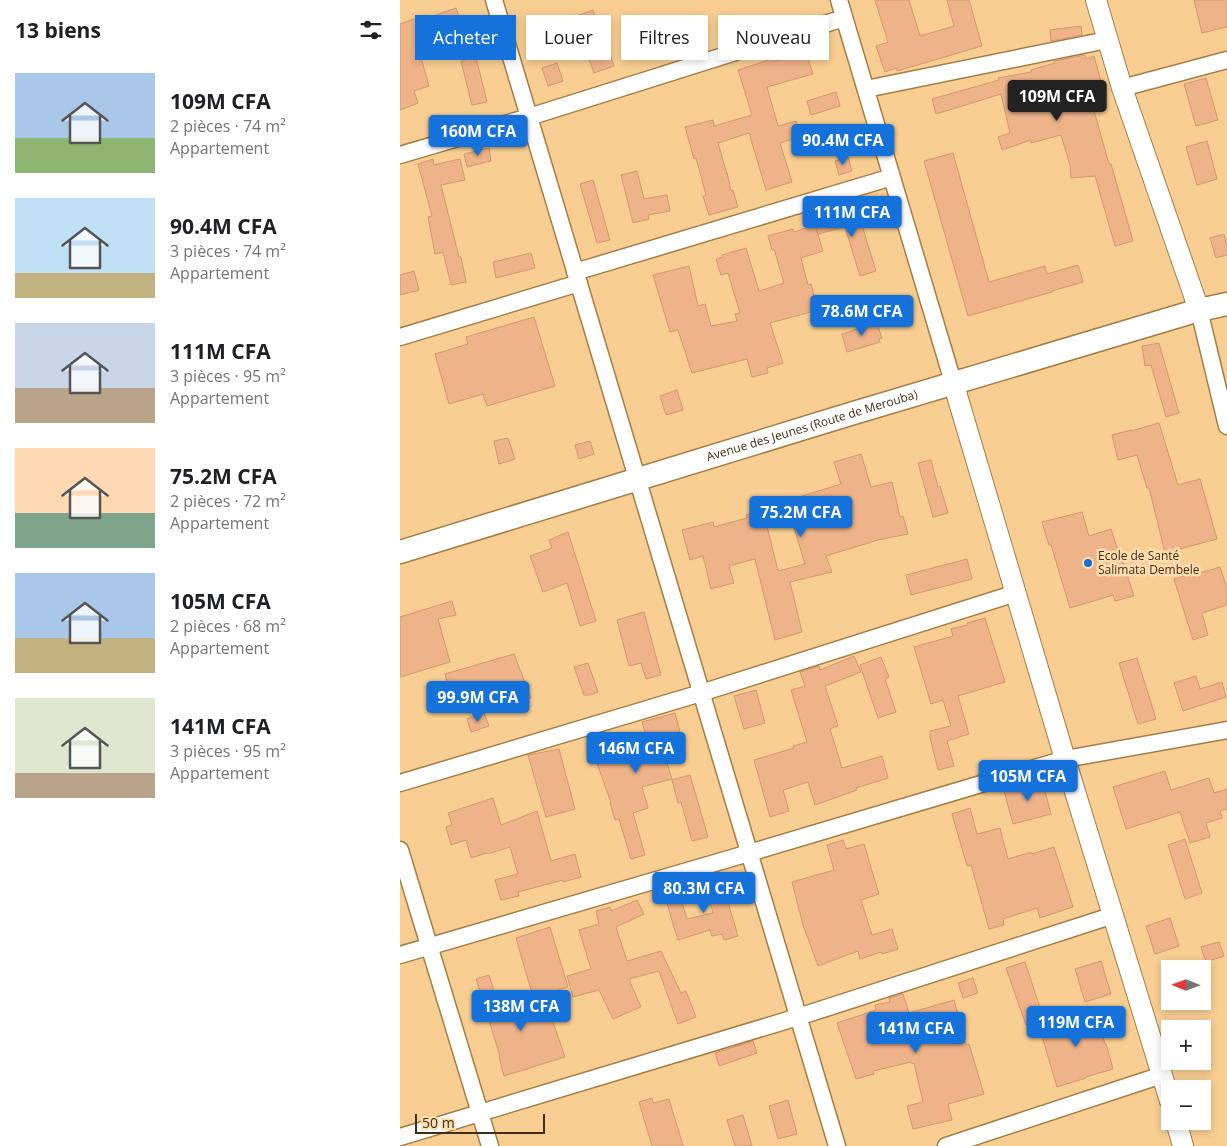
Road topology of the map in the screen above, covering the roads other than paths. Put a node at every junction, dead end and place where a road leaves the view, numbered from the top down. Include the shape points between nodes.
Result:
1 (494, 0) edge
2 (839, 0) edge
3 (1096, 0) edge
4 (844, 18) junction
5 (1107, 40) junction
6 (1227, 60) edge
7 (1122, 88) junction
8 (866, 89) junction
9 (529, 117) junction
10 (400, 155) edge
11 (892, 177) junction
12 (577, 277) junction
13 (1227, 304) edge
14 (1199, 310) junction
15 (400, 337) edge
16 (953, 382) junction
17 (1227, 426) edge
18 (637, 478) junction
19 (400, 552) edge
20 (1016, 594) junction
21 (701, 693) junction
22 (1227, 730) edge
23 (1065, 759) junction
24 (400, 783) edge
25 (400, 850) edge
26 (749, 853) junction
27 (1114, 915) junction
28 (429, 946) junction
29 (400, 955) edge
30 (798, 1017) junction
31 (1162, 1074) junction
32 (1164, 1080) edge
33 (480, 1114) junction
34 (1179, 1130) edge
35 (400, 1137) edge
36 (490, 1146) edge
37 (837, 1146) edge
38 (946, 1146) edge
39 (1183, 1146) edge

1 - 9 street
2 - 4 street
3 - 5 street
4 - 8 street
4 - 9 street
5 - 7 street
5 - 8 street
6 - 7 street
7 - 14 street
8 - 11 street
9 - 10 street
9 - 12 street
11 - 12 street
11 - 16 street
12 - 15 street
12 - 18 street
13 - 14 main road, Avenue des Jeunes (Route de Merouba)
14 - 16 main road, Avenue des Jeunes (Route de Merouba)
14 - 17 street
16 - 18 main road, Avenue des Jeunes (Route de Merouba)
16 - 20 street
18 - 19 main road, Avenue des Jeunes (Route de Merouba)
18 - 21 street
20 - 21 street
20 - 23 street
21 - 24 street
21 - 26 street
22 - 23 street
23 - 26 street
23 - 27 street
25 - 28 street
26 - 28 street
26 - 30 street
27 - 30 street
27 - 31 street
28 - 29 street
28 - 33 street
30 - 33 street
30 - 37 street
31 - 32 street
31 - 38 street
33 - 35 street
33 - 36 street
34 - 39 street

